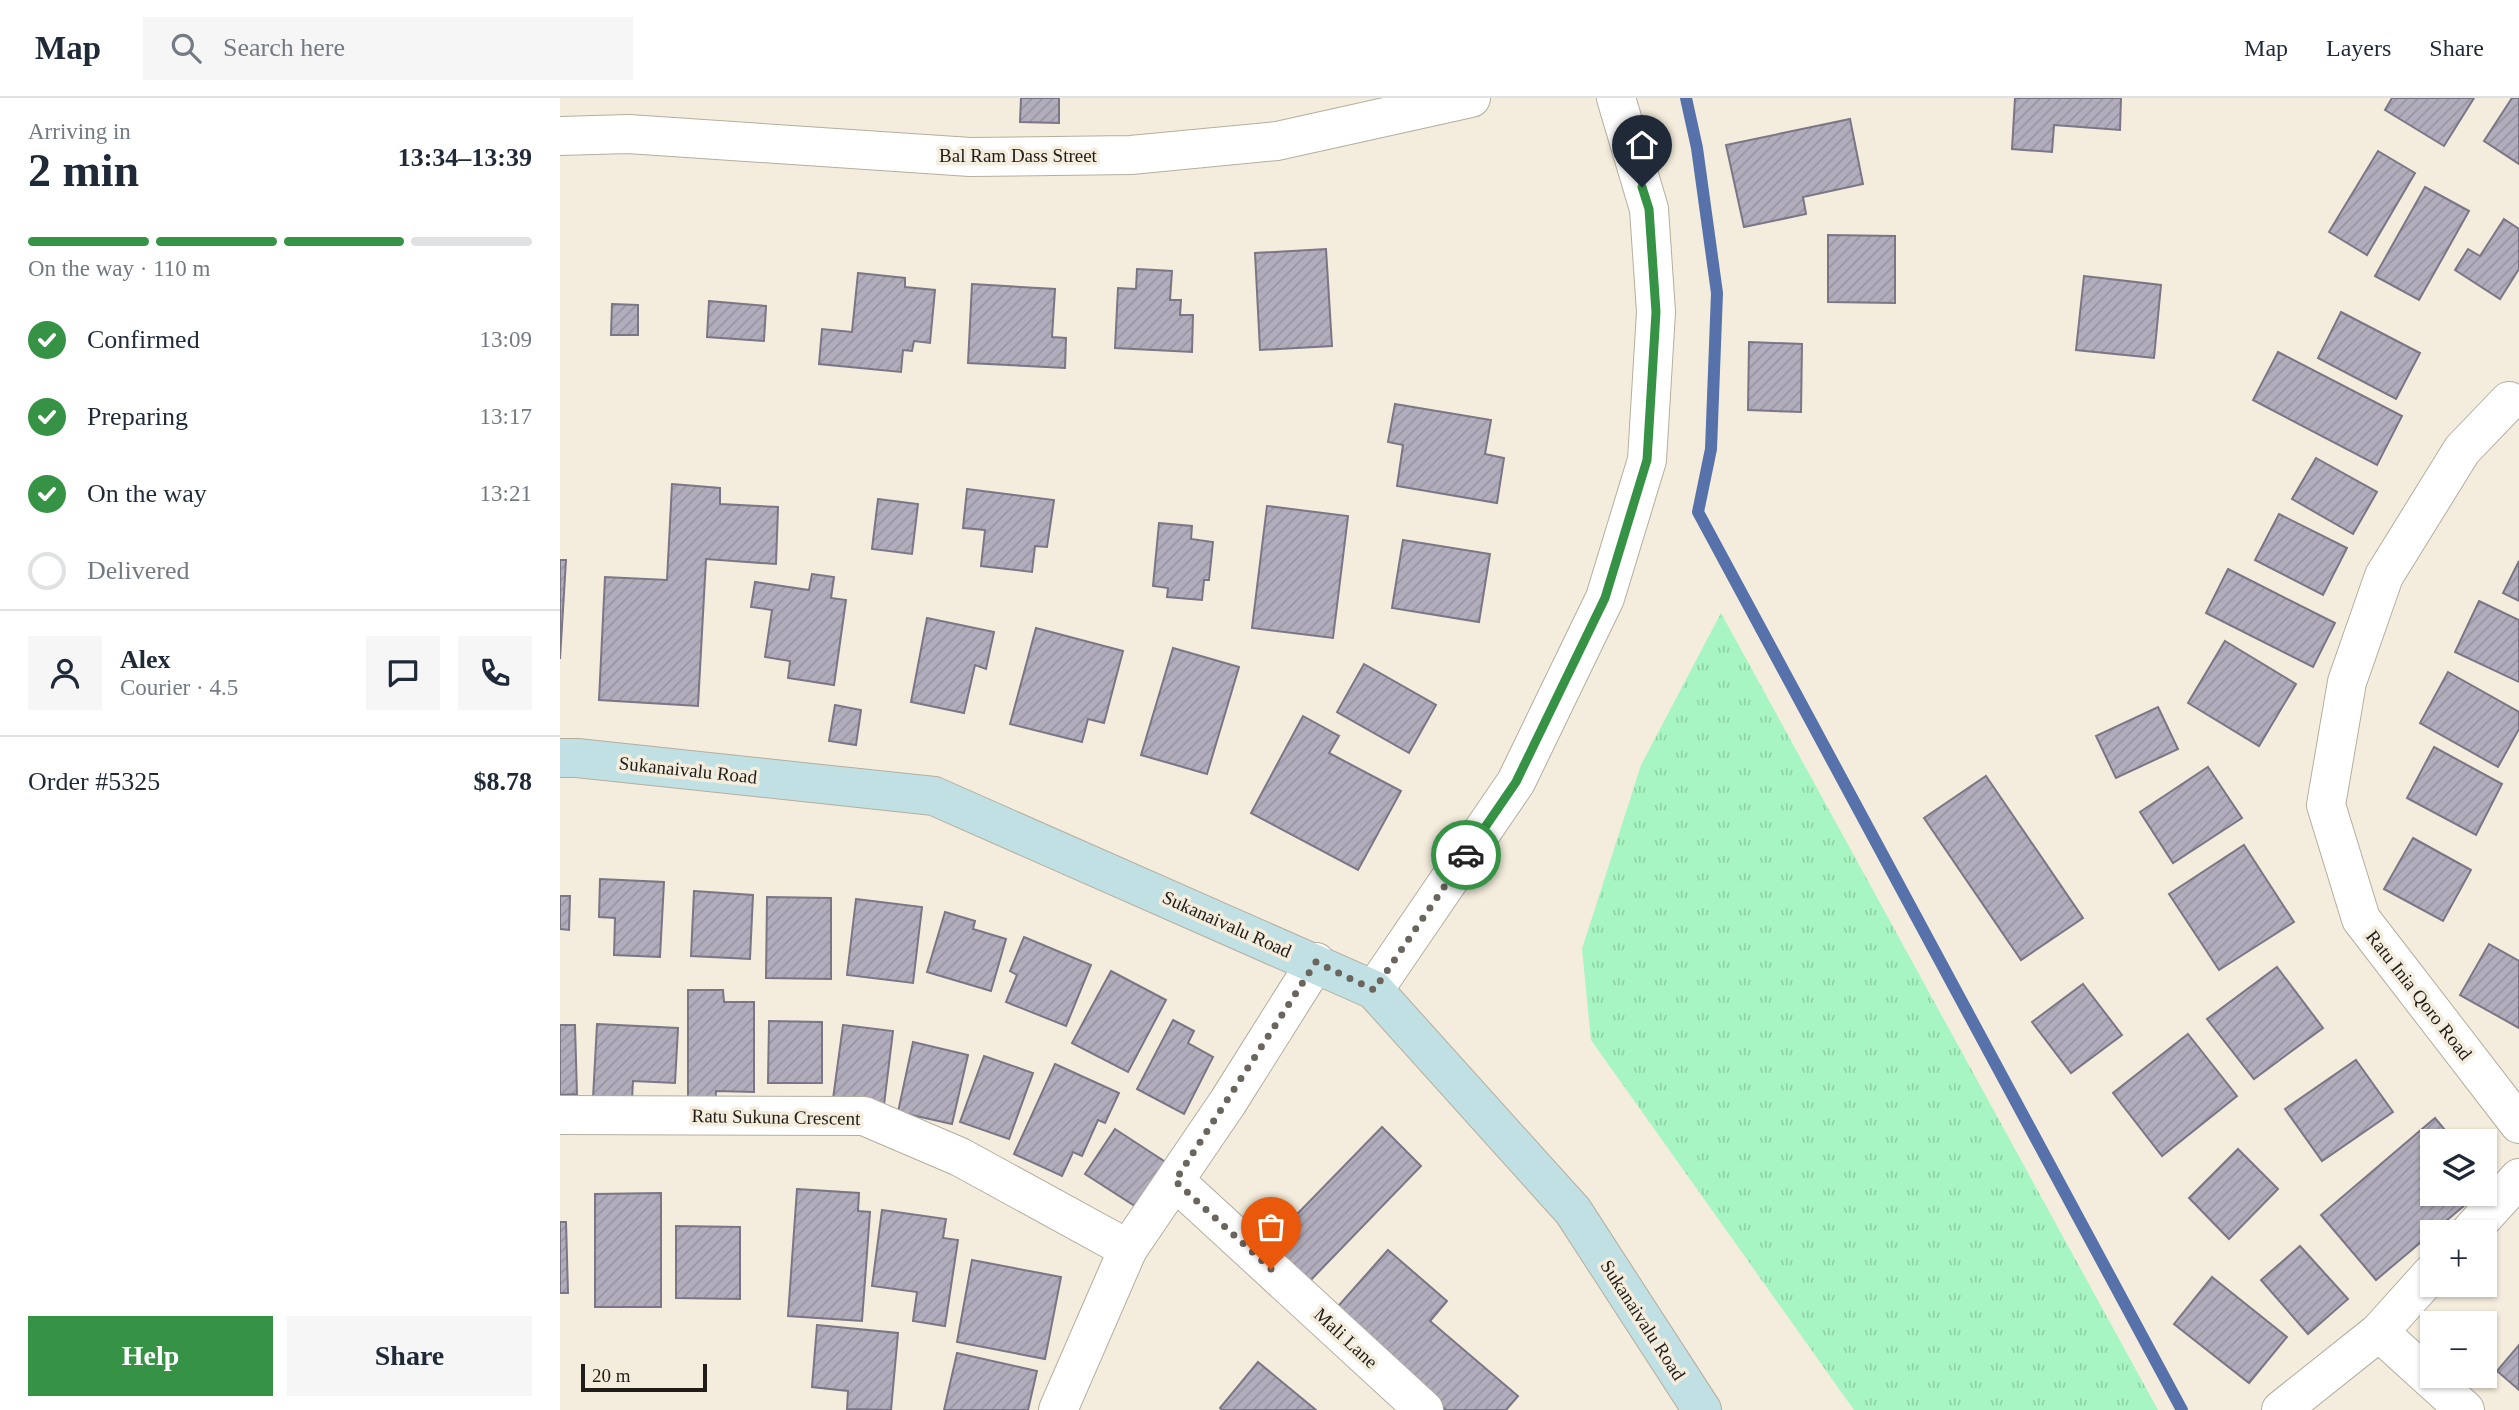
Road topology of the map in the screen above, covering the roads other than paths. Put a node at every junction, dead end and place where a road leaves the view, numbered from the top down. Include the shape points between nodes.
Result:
1 (1471, 98) edge
2 (1616, 98) edge
3 (560, 136) edge
4 (2509, 401) dead end
5 (560, 758) edge
6 (1316, 962) junction
7 (1374, 990) junction
8 (560, 1115) edge
9 (2519, 1124) edge
10 (2519, 1178) edge
11 (1175, 1181) junction
12 (2481, 1220) edge
13 (1128, 1249) junction
14 (2420, 1286) edge
15 (2379, 1332) junction
16 (1058, 1410) edge
17 (1424, 1410) edge
18 (1702, 1410) edge
19 (2281, 1410) edge
20 (2465, 1410) edge

1 - 3 street, Bal Ram Dass Street via 1277,141 1131,155 970,157 628,134
2 - 7 street via 1649,209 1656,312 1647,460 1605,598 1516,782
4 - 9 street, Ratu Inia Qoro Road via 2462,450 2384,576 2347,682 2326,806 2361,919
5 - 6 main road, Sukanaivalu Road via 934,796
6 - 7 main road, Sukanaivalu Road
6 - 11 street
7 - 18 main road, Sukanaivalu Road via 1573,1211
8 - 13 street, Ratu Sukuna Crescent via 864,1116 960,1157
10 - 12 street
11 - 13 street
11 - 17 street, Mali Lane
13 - 16 street
14 - 15 street
15 - 19 street
15 - 20 street

